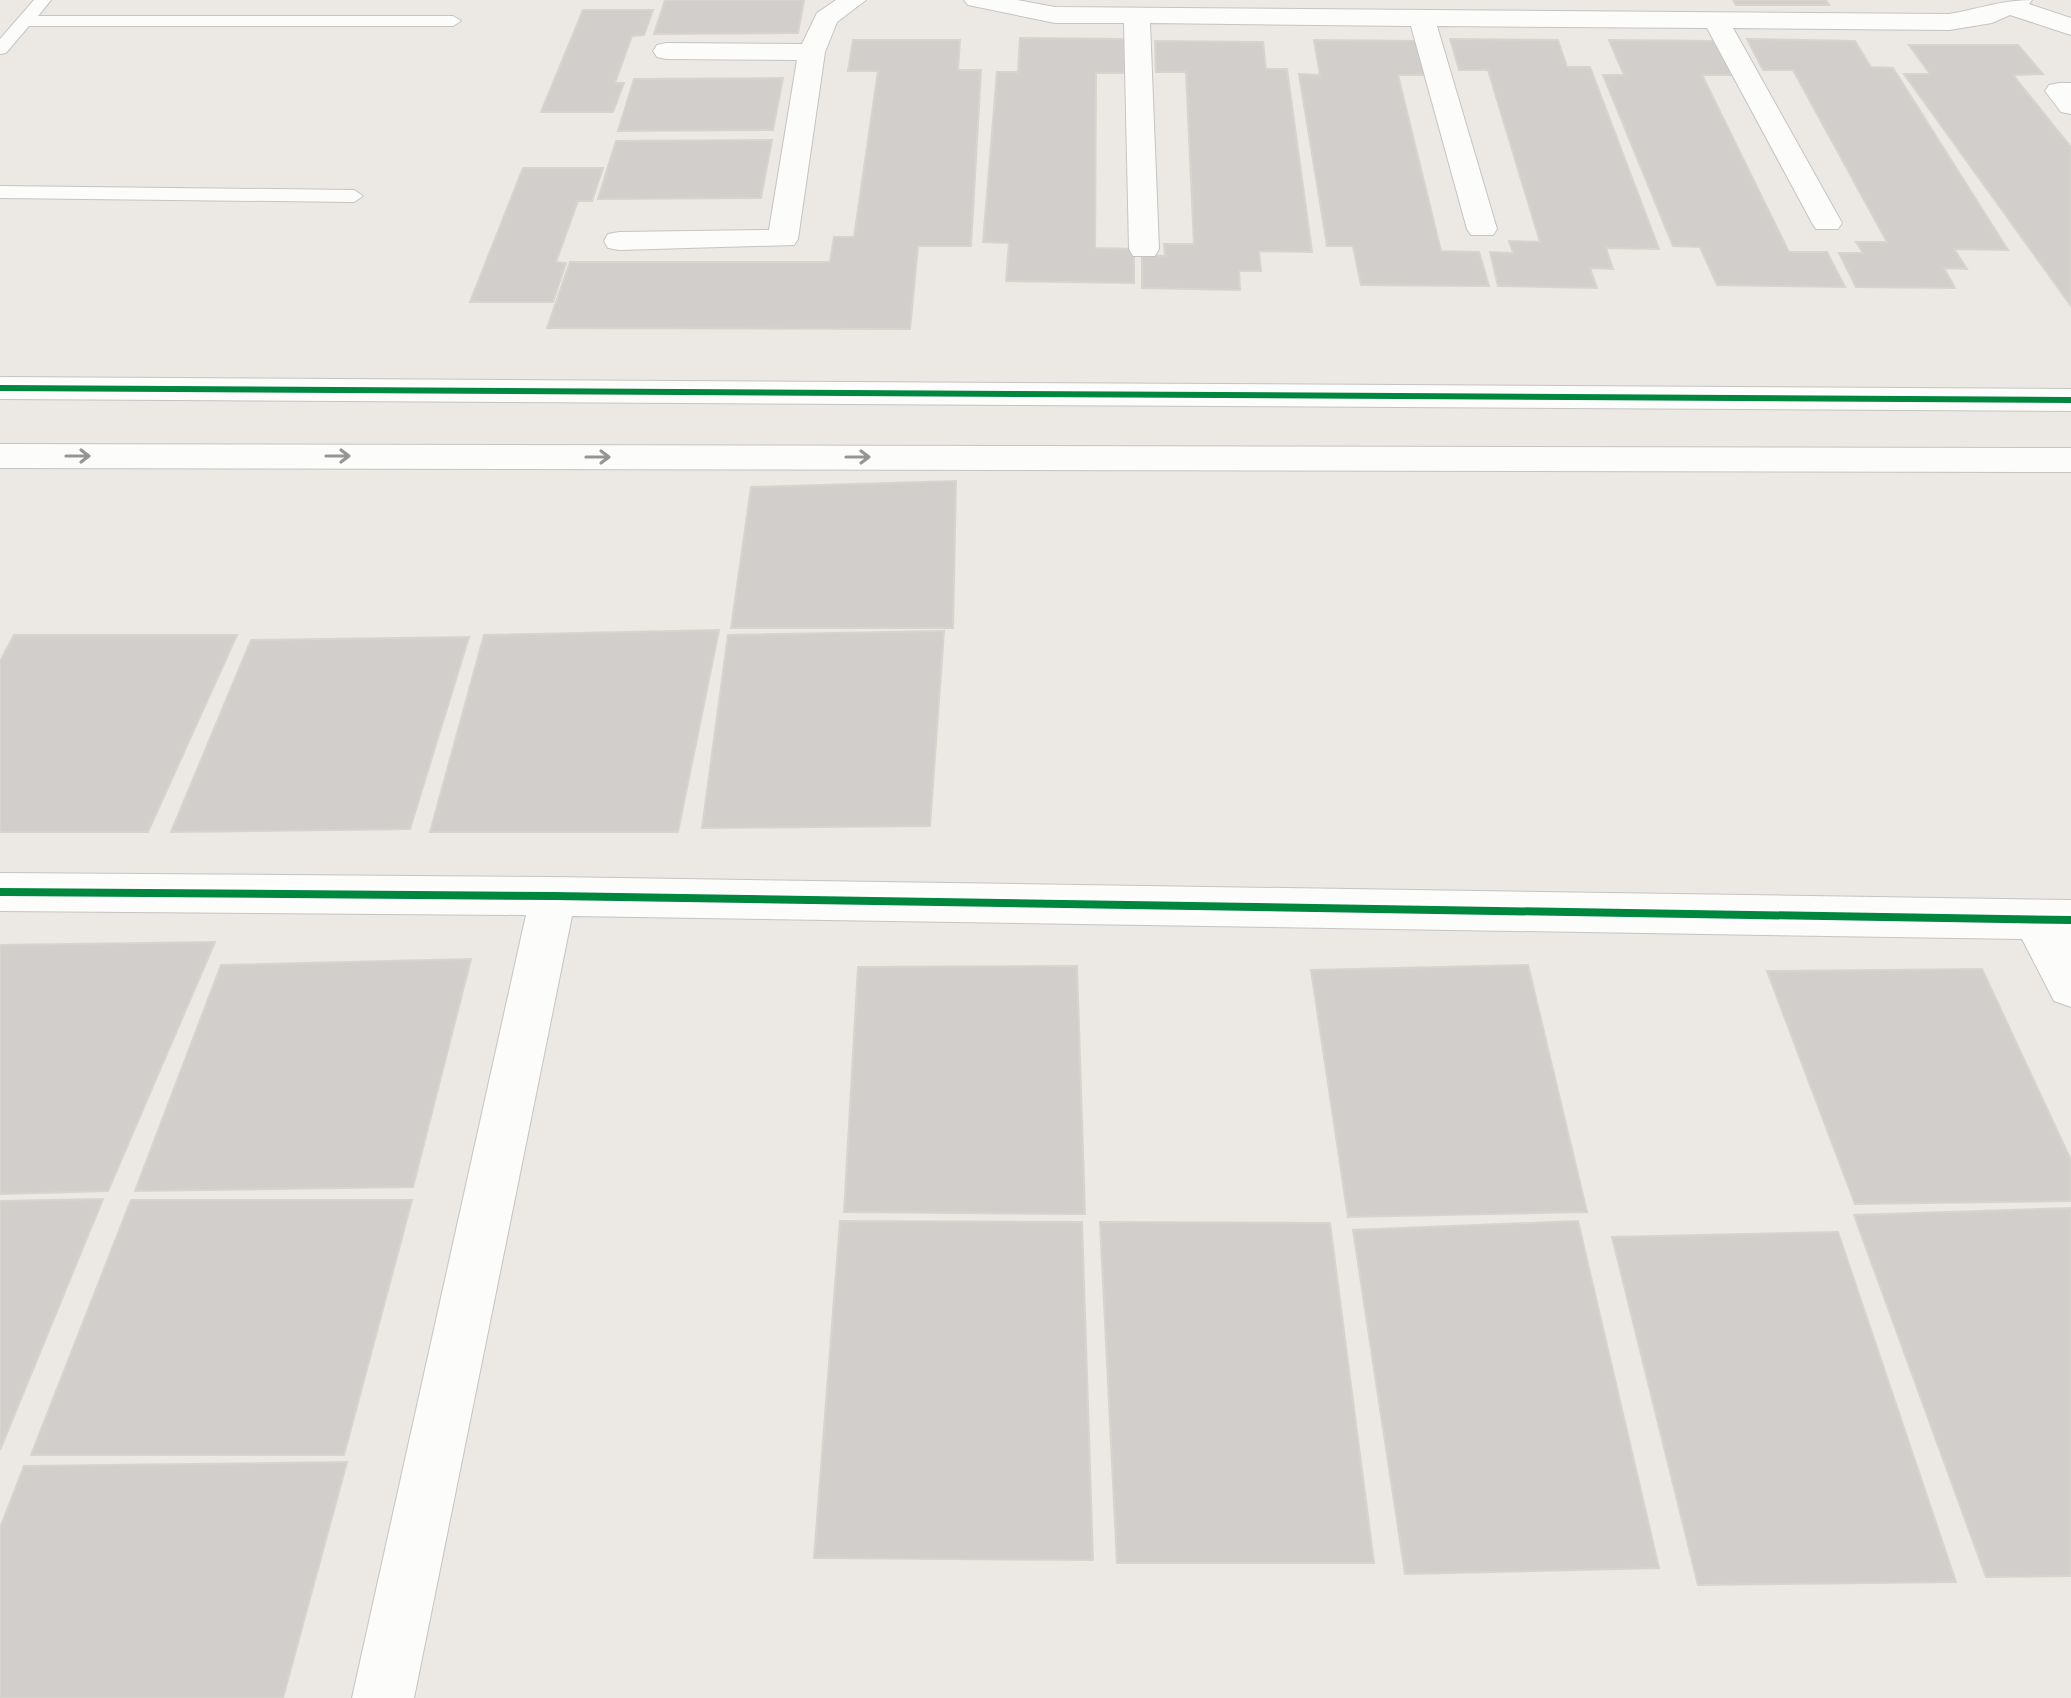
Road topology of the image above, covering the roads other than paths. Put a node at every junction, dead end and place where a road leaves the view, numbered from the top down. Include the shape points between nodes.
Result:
1 (43, 0) edge
2 (853, 0) edge
3 (977, 0) edge
4 (2013, 3) edge
5 (1137, 17) junction
6 (1422, 20) junction
7 (25, 21) junction
8 (453, 21) dead end
9 (1716, 21) junction
10 (2071, 27) edge
11 (0, 49) edge
12 (666, 51) dead end
13 (812, 52) junction
14 (2071, 91) edge
15 (2071, 106) edge
16 (0, 192) edge
17 (354, 196) dead end
18 (1827, 223) dead end
19 (1482, 229) dead end
20 (619, 241) dead end
21 (1144, 249) dead end
22 (0, 388) edge
23 (1375, 397) junction
24 (2071, 400) edge
25 (0, 456) edge
26 (1391, 459) junction
27 (2071, 460) edge
28 (0, 892) edge
29 (553, 896) junction
30 (2054, 920) edge
31 (2071, 986) edge
32 (383, 1698) edge

1 - 7 lane
2 - 13 street via 826,18
3 - 5 street via 1055,15
4 - 9 street via 1992,15 1949,22
4 - 10 street
5 - 6 street
5 - 21 street
6 - 9 street
6 - 19 street
7 - 8 lane
7 - 11 lane
9 - 18 street
12 - 13 street
13 - 20 street via 783,239
14 - 15 street via 2059,91
16 - 17 lane
22 - 23 street
23 - 24 street
23 - 26 street
25 -> 26 street
26 - 27 street
28 - 29 street
29 - 30 street
29 - 32 street
30 - 31 street

